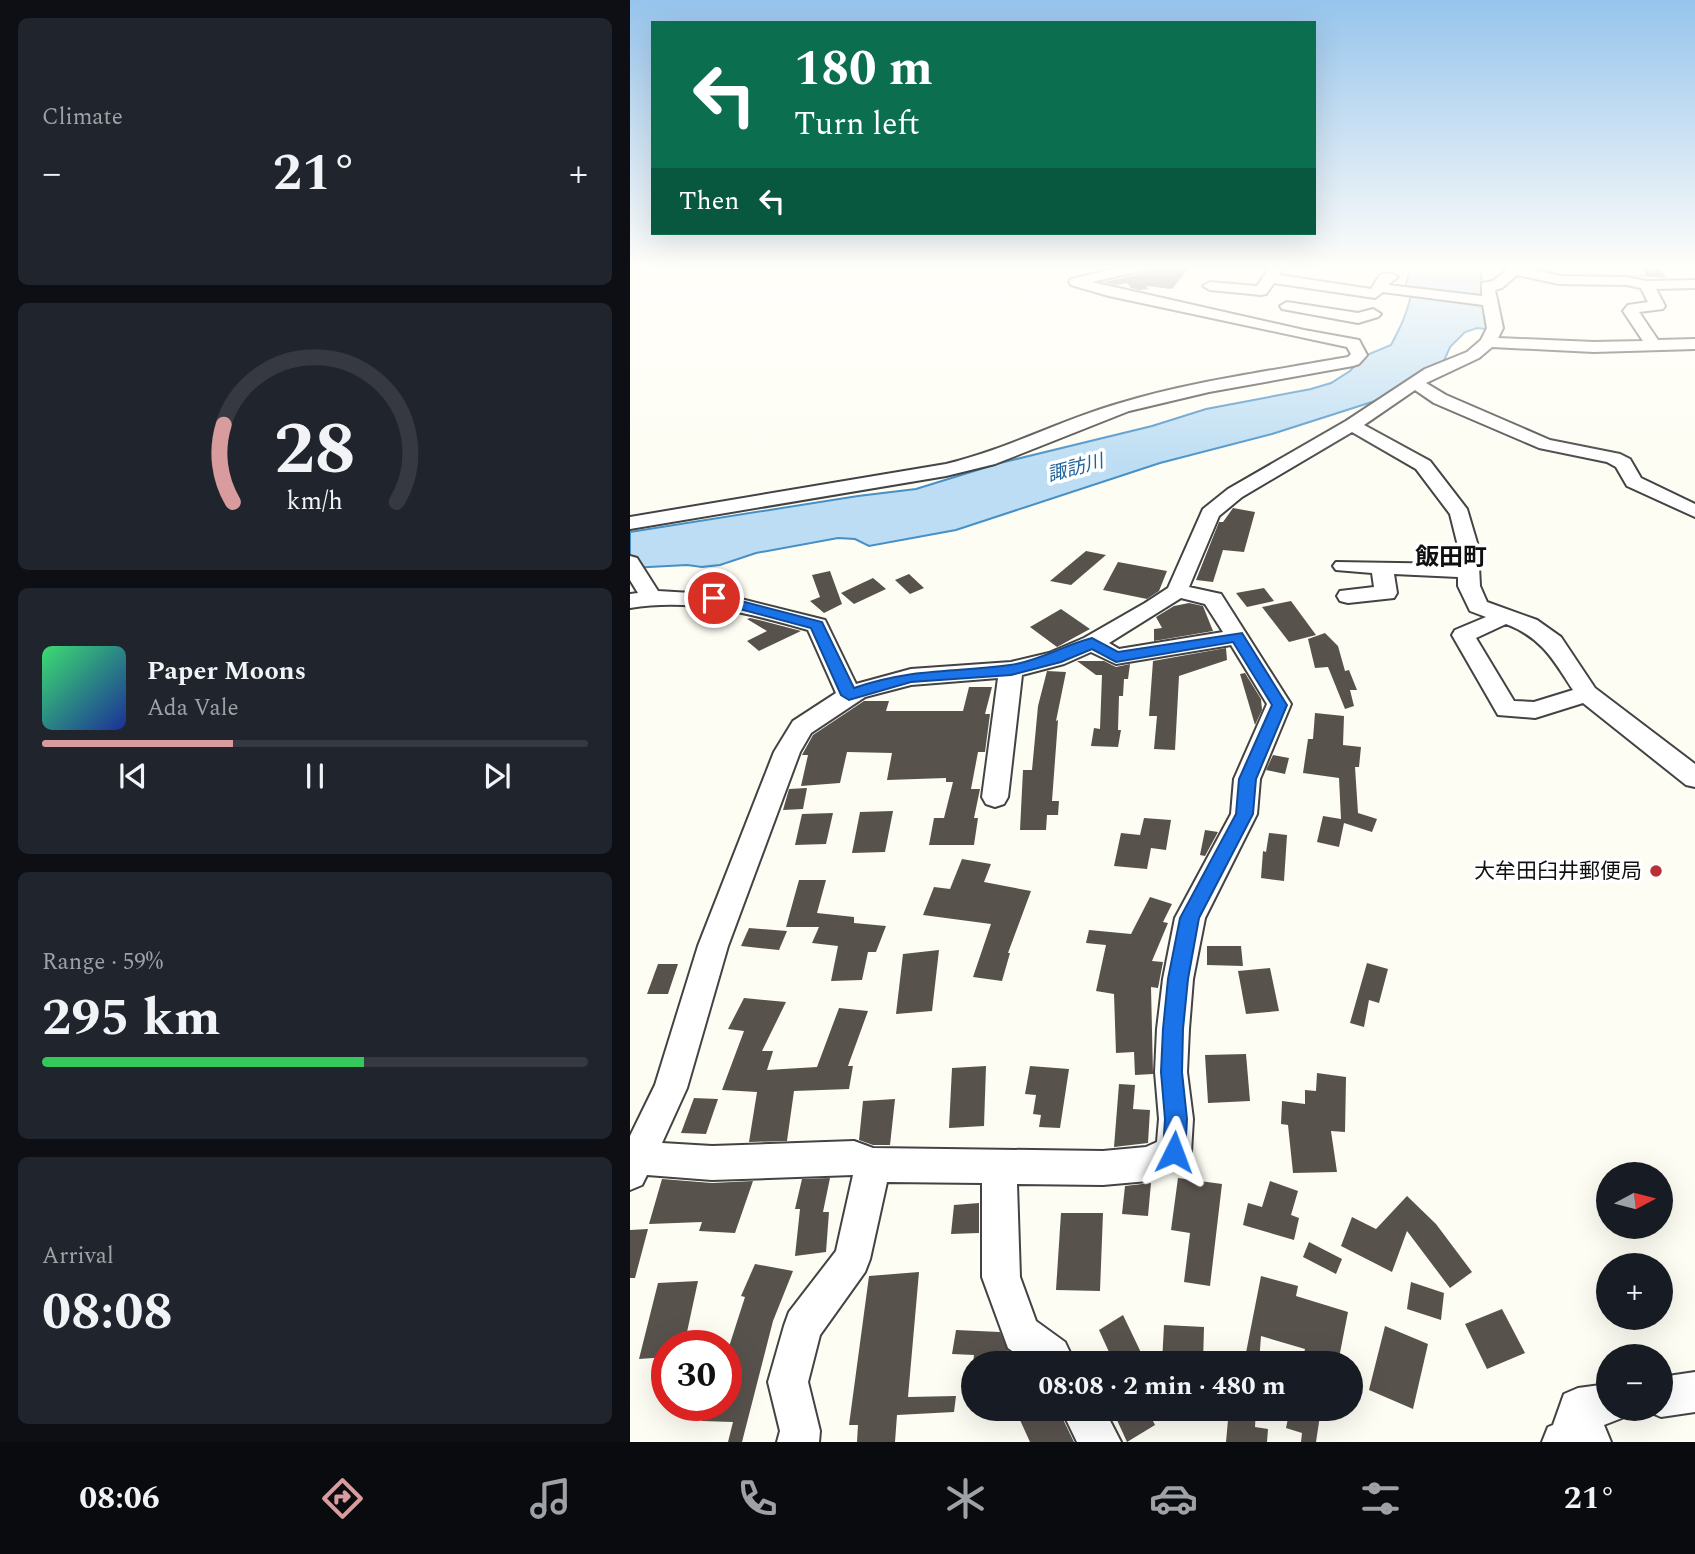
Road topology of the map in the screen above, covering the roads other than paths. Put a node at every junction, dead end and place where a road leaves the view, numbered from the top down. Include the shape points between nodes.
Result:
1 (1301, 334) edge
2 (1359, 334) edge
3 (1646, 334) edge
4 (1492, 335) joint
5 (1353, 343) junction
6 (1695, 344) edge
7 (1654, 346) junction
8 (1415, 383) junction
9 (1352, 425) junction
10 (1695, 511) edge
11 (630, 523) edge
12 (630, 562) edge
13 (1343, 566) dead end
14 (1382, 568) junction
15 (1468, 571) junction
16 (1177, 591) junction
17 (642, 596) edge
18 (1348, 596) dead end
19 (1506, 616) junction
20 (1237, 637) junction
21 (1092, 643) junction
22 (1011, 670) junction
23 (1587, 694) junction
24 (849, 695) junction
25 (1695, 778) edge
26 (996, 797) dead end
27 (634, 1165) edge
28 (873, 1165) junction
29 (999, 1165) junction
30 (1044, 1351) edge
31 (1695, 1392) edge
32 (1673, 1395) edge
33 (1088, 1421) edge
34 (798, 1442) edge
35 (1100, 1442) edge

1 - 5 street
2 - 5 street
3 - 7 street
4 - 7 street
4 - 8 street via 1473,355
5 - 11 street via 1359,355 1353,361 1124,407 1019,449 946,470
6 - 7 street
8 - 9 street
8 - 10 street via 1440,399 1545,444 1614,458 1623,463 1634,482
9 - 15 street via 1423,465 1460,513
9 - 16 street via 1235,493 1210,513
12 - 17 street
13 - 14 street
14 - 15 street
14 - 18 street via 1386,593
15 - 19 street via 1478,606
16 - 20 street via 1213,599
16 - 21 street
17 - 24 street via 714,598 817,625
19 - 23 street via 1553,642
19 - 23 street via 1463,635 1507,709 1535,709
20 - 21 street via 1116,657
20 - 29 street via 1279,705 1247,779 1244,814 1190,918 1173,1029 1174,1152 1149,1164 1128,1166
21 - 22 street via 1056,659
22 - 24 street via 911,677
22 - 26 street
23 - 25 street
24 - 27 street via 802,727 786,752 713,946 671,1088
27 - 28 street via 854,1158
28 - 29 street
28 - 34 street via 852,1259 803,1326 788,1382 800,1431
29 - 30 street via 1001,1277 1022,1334
31 - 32 street
33 - 35 street

